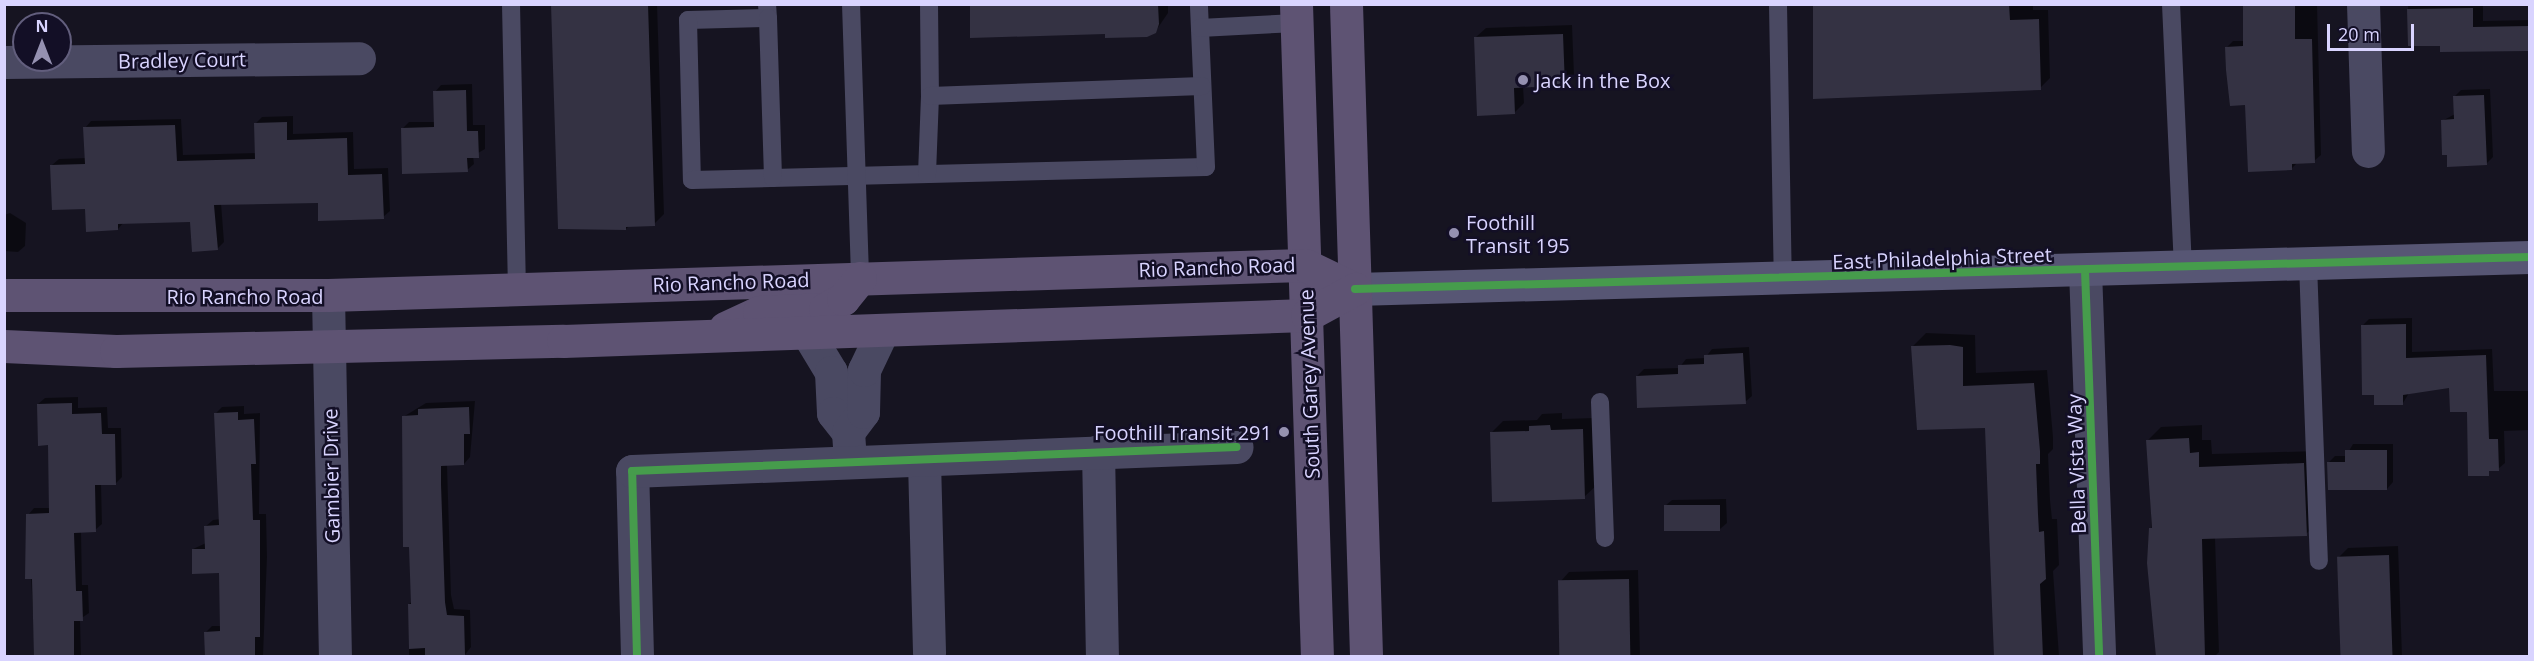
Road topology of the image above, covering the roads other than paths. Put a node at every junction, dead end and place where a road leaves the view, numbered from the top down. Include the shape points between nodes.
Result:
1 (511, 4) edge
2 (851, 4) edge
3 (929, 4) edge
4 (1199, 4) edge
5 (1346, 4) edge
6 (1778, 4) edge
7 (2170, 4) edge
8 (2363, 4) edge
9 (768, 11) edge
10 (1296, 14) edge
11 (1200, 28) junction
12 (359, 58) dead end
13 (4, 62) edge
14 (1202, 86) junction
15 (930, 96) junction
16 (2368, 151) dead end
17 (927, 174) junction
18 (856, 176) junction
19 (773, 178) junction
20 (2529, 257) edge
21 (2308, 264) junction
22 (1305, 265) junction
23 (2183, 267) junction
24 (2085, 270) junction
25 (860, 278) junction
26 (1783, 278) junction
27 (517, 289) junction
28 (1355, 289) junction
29 (4, 295) edge
30 (328, 296) junction
31 (1307, 315) junction
32 (883, 330) junction
33 (808, 334) junction
34 (712, 337) junction
35 (520, 342) junction
36 (329, 345) junction
37 (4, 346) edge
38 (1600, 402) dead end
39 (849, 447) junction
40 (1237, 447) dead end
41 (1098, 451) junction
42 (924, 461) junction
43 (1605, 538) dead end
44 (2319, 561) dead end
45 (929, 653) dead end
46 (335, 657) edge
47 (637, 657) edge
48 (1102, 657) edge
49 (1317, 657) edge
50 (1366, 657) edge
51 (2099, 657) edge

1 - 27 lane
2 - 18 lane
3 - 15 lane
4 - 11 lane
5 - 28 main road
6 - 26 lane
7 - 23 lane
8 - 16 street
9 - 19 lane
9 - 19 lane via 688,20 692,180
10 - 11 lane
10 - 22 main road, South Garey Avenue
11 - 14 lane
12 - 13 street, Bradley Court
14 - 15 lane
14 - 17 lane via 1206,167
15 - 17 lane
17 - 18 lane
18 - 19 lane
18 - 25 lane
20 - 21 street, East Philadelphia Street
21 - 23 street, East Philadelphia Street
21 - 44 lane
22 - 25 main road, Rio Rancho Road
22 - 28 main road, Rio Rancho Road
22 - 31 main road, South Garey Avenue
23 - 24 street, East Philadelphia Street
24 - 26 street, East Philadelphia Street
24 - 51 street, Bella Vista Way
25 - 27 main road, Rio Rancho Road
25 - 34 main road via 843,299 825,309 759,312 738,319
26 - 28 street, East Philadelphia Street
27 - 30 main road, Rio Rancho Road
27 - 35 main road
28 - 31 main road
28 - 50 main road
29 - 30 main road, Rio Rancho Road
30 - 36 street, Gambier Drive
31 - 32 main road
31 - 49 main road, South Garey Avenue
32 - 33 main road
32 - 39 street via 864,370 863,412
33 - 34 main road
33 - 39 street via 831,372 833,413
34 - 35 main road
35 - 36 main road
36 - 37 main road via 116,351
36 - 46 street, Gambier Drive
38 - 43 lane
39 - 42 street
39 - 47 street via 632,471
40 - 41 street
41 - 42 street
41 - 48 street
42 - 45 street

